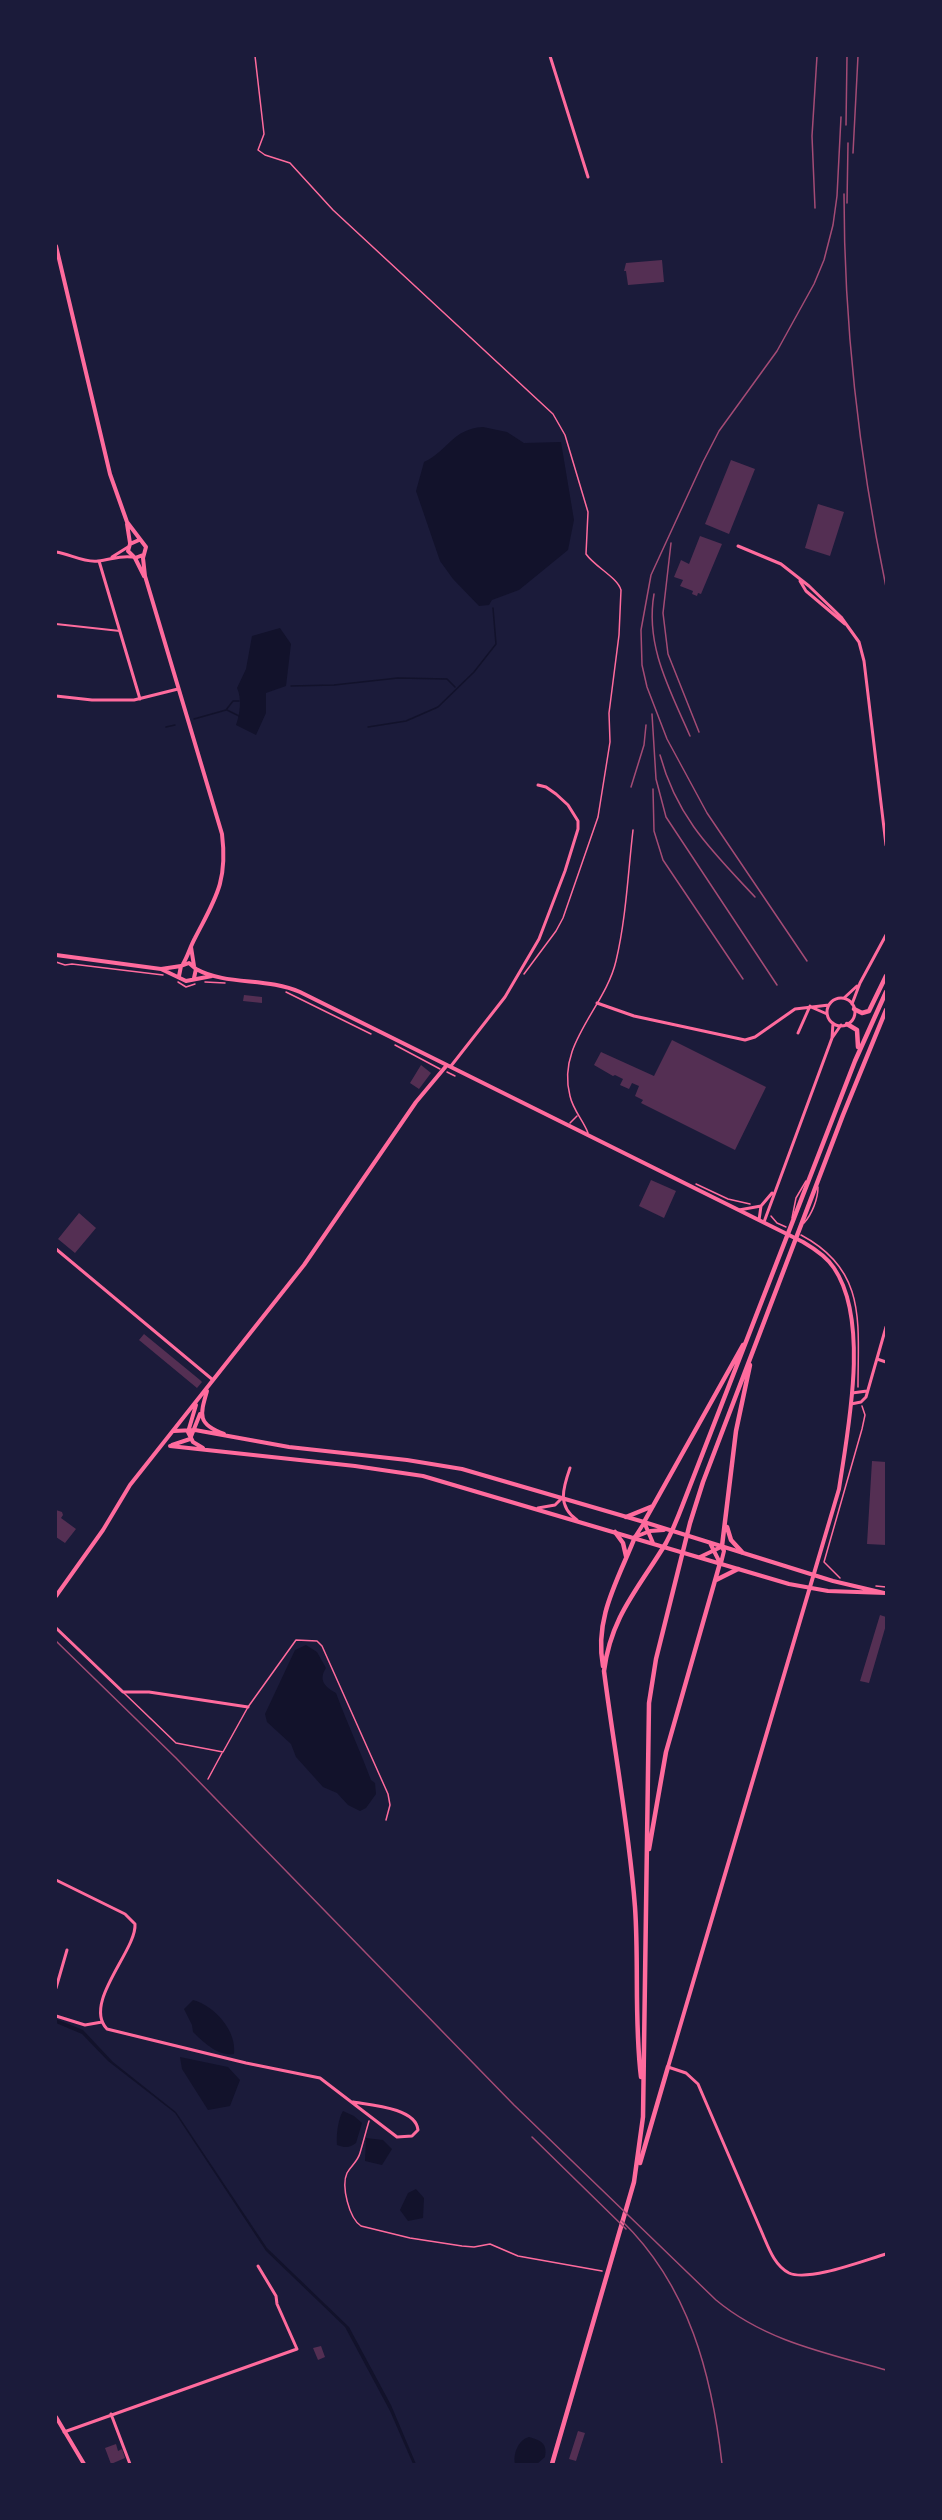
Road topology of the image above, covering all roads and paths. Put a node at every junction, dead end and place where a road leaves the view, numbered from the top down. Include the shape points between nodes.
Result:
1 (255, 56) edge
2 (550, 56) edge
3 (588, 177) dead end
4 (56, 246) edge
5 (127, 522) junction
6 (139, 540) junction
7 (129, 545) junction
8 (738, 546) dead end
9 (56, 552) edge
10 (144, 555) junction
11 (133, 557) junction
12 (111, 558) junction
13 (99, 561) junction
14 (145, 576) junction
15 (56, 624) edge
16 (120, 631) junction
17 (178, 689) junction
18 (56, 696) edge
19 (140, 699) junction
20 (538, 785) dead end
21 (633, 830) dead end
22 (886, 845) edge
23 (886, 935) edge
24 (191, 946) junction
25 (56, 955) edge
26 (56, 962) edge
27 (182, 965) junction
28 (195, 967) junction
29 (161, 969) junction
30 (168, 976) dead end
31 (213, 976) junction
32 (886, 976) edge
33 (520, 977) dead end
34 (177, 978) junction
35 (193, 979) junction
36 (860, 983) junction
37 (232, 984) dead end
38 (281, 990) dead end
39 (886, 992) edge
40 (843, 999) junction
41 (597, 1003) junction
42 (829, 1005) junction
43 (810, 1006) junction
44 (853, 1007) junction
45 (886, 1010) edge
46 (827, 1014) junction
47 (833, 1023) junction
48 (847, 1024) junction
49 (841, 1025) junction
50 (798, 1033) dead end
51 (371, 1034) dead end
52 (832, 1038) junction
53 (395, 1045) dead end
54 (855, 1061) junction
55 (449, 1065) junction
56 (437, 1068) dead end
57 (446, 1072) dead end
58 (455, 1076) dead end
59 (577, 1115) junction
60 (568, 1124) junction
61 (589, 1135) junction
62 (699, 1184) dead end
63 (774, 1191) junction
64 (754, 1204) dead end
65 (761, 1206) junction
66 (737, 1210) junction
67 (771, 1211) dead end
68 (762, 1221) junction
69 (777, 1223) dead end
70 (56, 1249) edge
71 (753, 1327) junction
72 (886, 1327) edge
73 (754, 1348) junction
74 (877, 1359) junction
75 (886, 1362) edge
76 (214, 1381) junction
77 (208, 1388) junction
78 (868, 1390) junction
79 (852, 1393) junction
80 (197, 1403) junction
81 (851, 1404) junction
82 (861, 1404) dead end
83 (201, 1411) junction
84 (188, 1429) junction
85 (195, 1430) junction
86 (174, 1431) junction
87 (230, 1436) junction
88 (190, 1439) junction
89 (162, 1446) junction
90 (170, 1446) junction
91 (204, 1449) junction
92 (570, 1468) dead end
93 (562, 1498) junction
94 (653, 1506) junction
95 (538, 1508) junction
96 (626, 1517) junction
97 (577, 1520) junction
98 (644, 1522) junction
99 (726, 1524) junction
100 (668, 1530) junction
101 (615, 1532) junction
102 (648, 1532) junction
103 (635, 1537) junction
104 (708, 1542) junction
105 (654, 1543) junction
106 (722, 1546) junction
107 (715, 1549) junction
108 (742, 1552) junction
109 (626, 1557) junction
110 (700, 1557) junction
111 (720, 1563) junction
112 (738, 1569) junction
113 (814, 1575) junction
114 (839, 1578) dead end
115 (716, 1580) junction
116 (809, 1588) junction
117 (886, 1593) edge
118 (56, 1596) edge
119 (56, 1628) edge
120 (604, 1671) junction
121 (123, 1692) junction
122 (248, 1707) junction
123 (223, 1752) junction
124 (208, 1779) dead end
125 (386, 1820) dead end
126 (646, 1861) junction
127 (56, 1880) edge
128 (68, 1950) dead end
129 (56, 1988) edge
130 (56, 2016) edge
131 (102, 2022) junction
132 (668, 2067) junction
133 (643, 2094) junction
134 (353, 2102) junction
135 (370, 2117) junction
136 (638, 2169) junction
137 (886, 2254) edge
138 (258, 2266) dead end
139 (608, 2272) junction
140 (111, 2414) junction
141 (56, 2417) edge
142 (64, 2432) junction
143 (84, 2464) edge
144 (130, 2464) edge
145 (552, 2464) edge

1 - 33 path via 264,134 258,150 290,163 333,210 553,414 561,425 588,512 586,554 620,584 610,742 598,817 556,932
2 - 3 street
4 - 5 street via 106,460
5 - 6 street
5 - 7 street
6 - 7 street
6 - 10 street via 146,547
7 - 11 street
7 - 12 street
8 - 22 street via 788,569 859,642 864,655
9 - 13 street
10 - 11 street
10 - 14 street
11 - 12 street
11 - 14 street
12 - 13 street
13 - 16 street
14 - 17 street
15 - 16 street
16 - 19 street
17 - 19 street
17 - 24 street via 219,818 224,848 218,893
18 - 19 street
20 - 55 street via 556,794 578,821 565,871 547,922 505,997
21 - 41 lane via 616,962
23 - 36 street
24 - 27 street
24 - 28 street
25 - 29 street
26 - 30 path
27 - 28 street via 189,963
27 - 29 street
27 - 34 street
28 - 31 street
28 - 35 street
29 - 34 street
31 - 35 street
31 - 55 street via 290,988
32 - 44 main road via 869,1011 862,1013
34 - 35 street
34 - 37 path via 186,987 200,982
36 - 40 street
36 - 44 street
38 - 51 path
39 - 54 main road
40 - 42 street
40 - 44 street
41 - 43 street via 634,1016 741,1040 755,1037 795,1009
41 - 59 lane via 568,1060 568,1088
42 - 43 street
42 - 46 street
43 - 46 street
43 - 50 street
44 - 48 street via 854,1016
45 - 73 main road
46 - 47 street
47 - 49 street
47 - 52 street
48 - 49 street
48 - 54 main road via 855,1027 859,1037
49 - 52 street
52 - 63 street
53 - 56 path
54 - 71 main road
55 - 60 street
55 - 76 street via 416,1102 328,1232
57 - 58 path
59 - 60 lane
59 - 61 lane
60 - 61 street
61 - 66 street
62 - 64 path via 728,1199
63 - 65 street
63 - 68 street
65 - 66 street
65 - 68 street
66 - 68 street
67 - 69 path
68 - 79 street via 812,1247 832,1265 847,1295
70 - 76 street
71 - 94 main road
71 - 120 main road via 670,1534 614,1626
72 - 74 street
73 - 99 main road via 736,1431
73 - 126 main road via 690,1522 654,1670 648,1718
74 - 75 street
74 - 78 street
76 - 77 street
77 - 80 street
77 - 83 street
78 - 79 street
78 - 81 street via 861,1402
79 - 81 street
80 - 84 street
80 - 86 street
81 - 113 street via 838,1489
82 - 114 path via 865,1415 862,1429 824,1562
83 - 85 street
83 - 87 street via 209,1427
84 - 85 street
84 - 86 street
84 - 88 street
85 - 87 street
85 - 88 street
86 - 89 street
87 - 93 street via 445,1466
88 - 90 street
88 - 91 street
89 - 90 street
89 - 118 street via 130,1485
90 - 91 street
91 - 95 street via 412,1474
92 - 93 street
93 - 95 street via 555,1505
93 - 96 street
93 - 97 street
94 - 96 main road
94 - 98 main road
95 - 97 street
96 - 98 street
97 - 101 street
98 - 100 street
98 - 102 street
98 - 103 street
99 - 106 main road
99 - 108 main road via 731,1540
100 - 102 street
100 - 104 street
101 - 103 street
101 - 109 main road
102 - 103 street
102 - 105 street
103 - 105 street
103 - 109 main road
104 - 106 street
104 - 107 street
105 - 110 street
106 - 107 street
106 - 108 street
106 - 111 street
107 - 110 street
107 - 111 street
108 - 113 street
109 - 120 main road via 611,1590 603,1622
110 - 111 street
111 - 112 street
111 - 115 main road
112 - 115 main road
112 - 116 street
113 - 116 street
113 - 117 street
115 - 126 main road via 666,1752
116 - 117 street
116 - 132 street
119 - 121 street
120 - 133 main road via 634,1894 635,2012
121 - 122 street via 149,1692
121 - 123 lane via 176,1743
122 - 123 lane
122 - 125 lane via 296,1640 317,1641 388,1794
123 - 124 lane
126 - 133 main road
127 - 131 street via 125,1914 135,1924 104,2000
128 - 129 street
130 - 131 street via 85,2025
131 - 134 street via 111,2031 320,2078
132 - 136 main road
132 - 137 street via 686,2073 698,2084 780,2267 789,2273 808,2275
133 - 136 main road
134 - 135 street
134 - 135 street via 409,2115 418,2124 418,2130 407,2138 397,2137
135 - 139 path via 360,2156 344,2185 350,2212 361,2226 462,2246 490,2244 518,2256
136 - 139 main road
138 - 140 street via 276,2296 297,2349
139 - 145 main road
140 - 142 street
140 - 144 street
141 - 142 street
142 - 143 street

